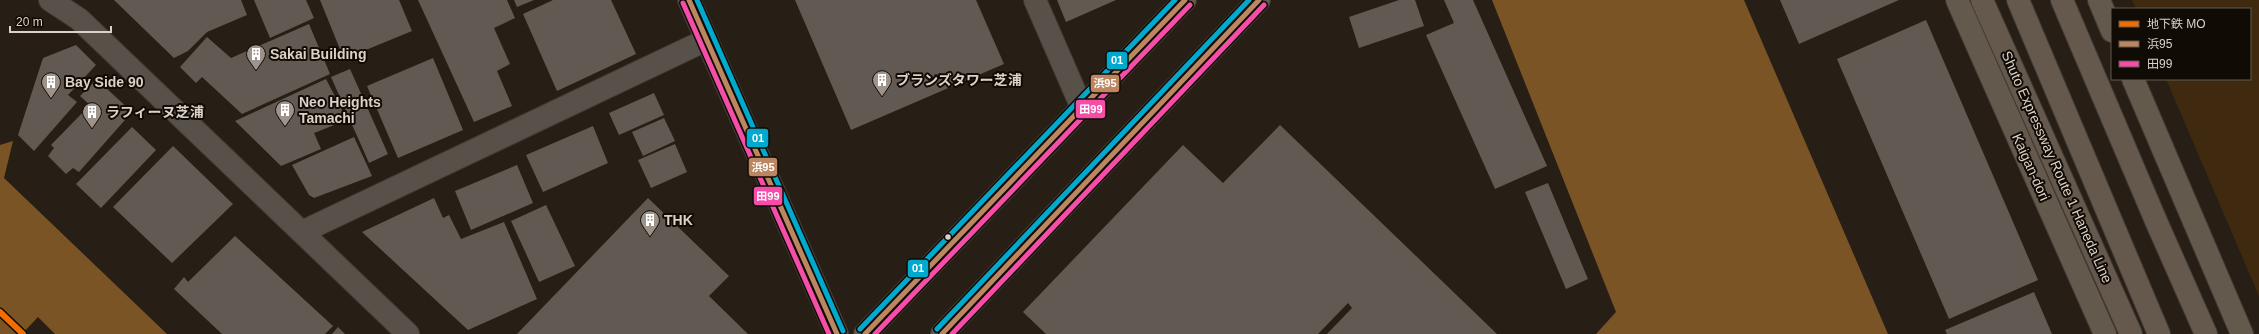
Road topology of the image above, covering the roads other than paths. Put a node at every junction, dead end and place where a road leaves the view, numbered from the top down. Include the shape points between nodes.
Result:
1 (50, 0) edge
2 (689, 0) edge
3 (1034, 0) edge
4 (1185, 0) edge
5 (1259, 0) edge
6 (1957, 0) edge
7 (1982, 0) edge
8 (2018, 0) edge
9 (2062, 0) edge
10 (2099, 0) edge
11 (2111, 29) edge
12 (706, 40) junction
13 (2133, 80) edge
14 (1082, 108) junction
15 (2156, 221) junction
16 (302, 232) junction
17 (408, 334) edge
18 (837, 334) edge
19 (865, 334) edge
20 (942, 334) edge
21 (2105, 334) edge
22 (2131, 334) edge
23 (2159, 334) edge
24 (2195, 334) edge
25 (2206, 334) edge
26 (2242, 334) edge

1 - 16 street via 79,19
2 - 12 street
3 - 14 street
4 - 14 main road
5 - 20 main road
6 - 21 main road, Kaigan-dori
7 - 22 highway, Shuto Expressway Route 1 Haneda Line
8 - 23 highway
9 - 15 highway
10 - 11 main road
12 - 16 street
12 - 18 street
13 - 26 main road
14 - 19 main road
15 - 24 highway
15 - 25 highway
16 - 17 street

